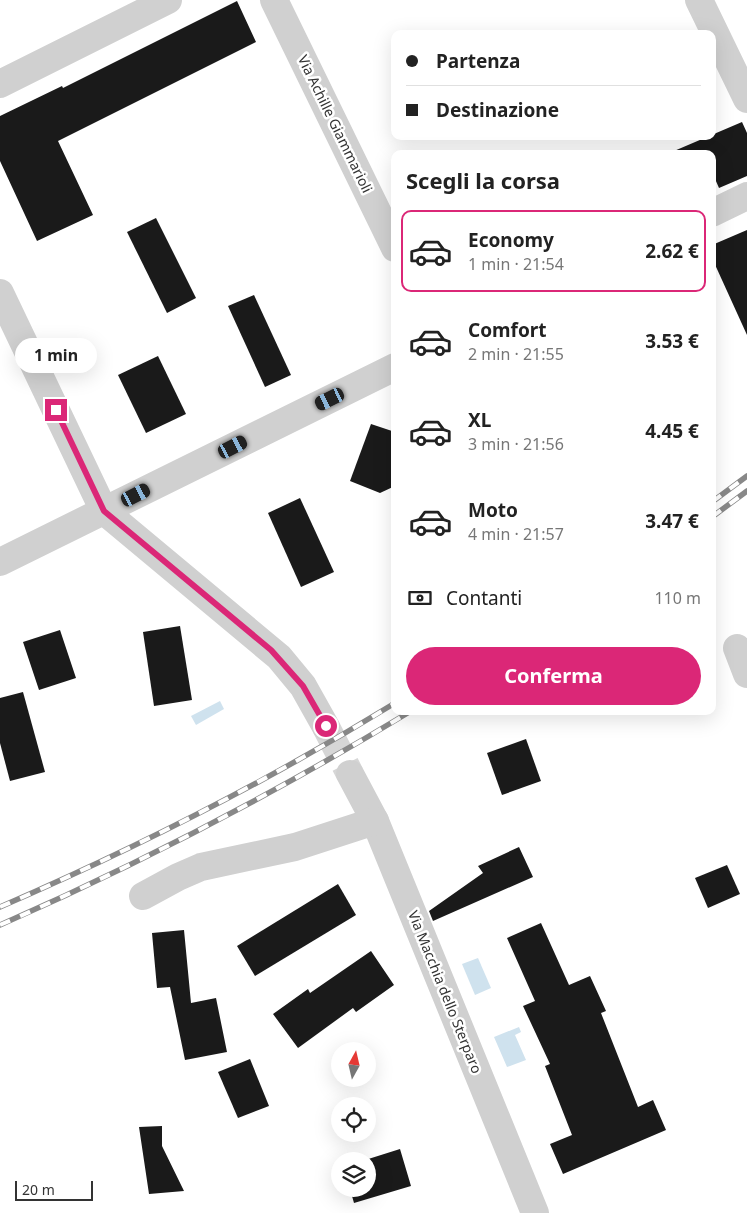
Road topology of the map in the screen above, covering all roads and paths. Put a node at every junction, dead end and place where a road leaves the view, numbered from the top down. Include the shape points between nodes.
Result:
1 (168, 0) edge
2 (274, 0) edge
3 (699, 0) edge
4 (714, 30) edge
5 (716, 35) edge
6 (0, 84) edge
7 (747, 99) edge
8 (747, 196) edge
9 (716, 211) edge
10 (391, 240) edge
11 (0, 293) edge
12 (391, 369) edge
13 (104, 511) junction
14 (0, 562) edge
15 (736, 648) dead end
16 (747, 674) edge
17 (326, 726) tunnel mouth
18 (350, 774) tunnel mouth
19 (375, 821) junction
20 (143, 896) dead end
21 (534, 1213) edge

1 - 6 street
2 - 10 street, Via Achille Giammarioli
3 - 4 street
5 - 7 street
8 - 9 street
11 - 13 street
12 - 13 street
13 - 14 street
13 - 17 street via 268,647 303,686
15 - 16 street
18 - 19 street, Via Macchia dello Sterparo
19 - 20 street via 295,847 201,867
19 - 21 street, Via Macchia dello Sterparo

